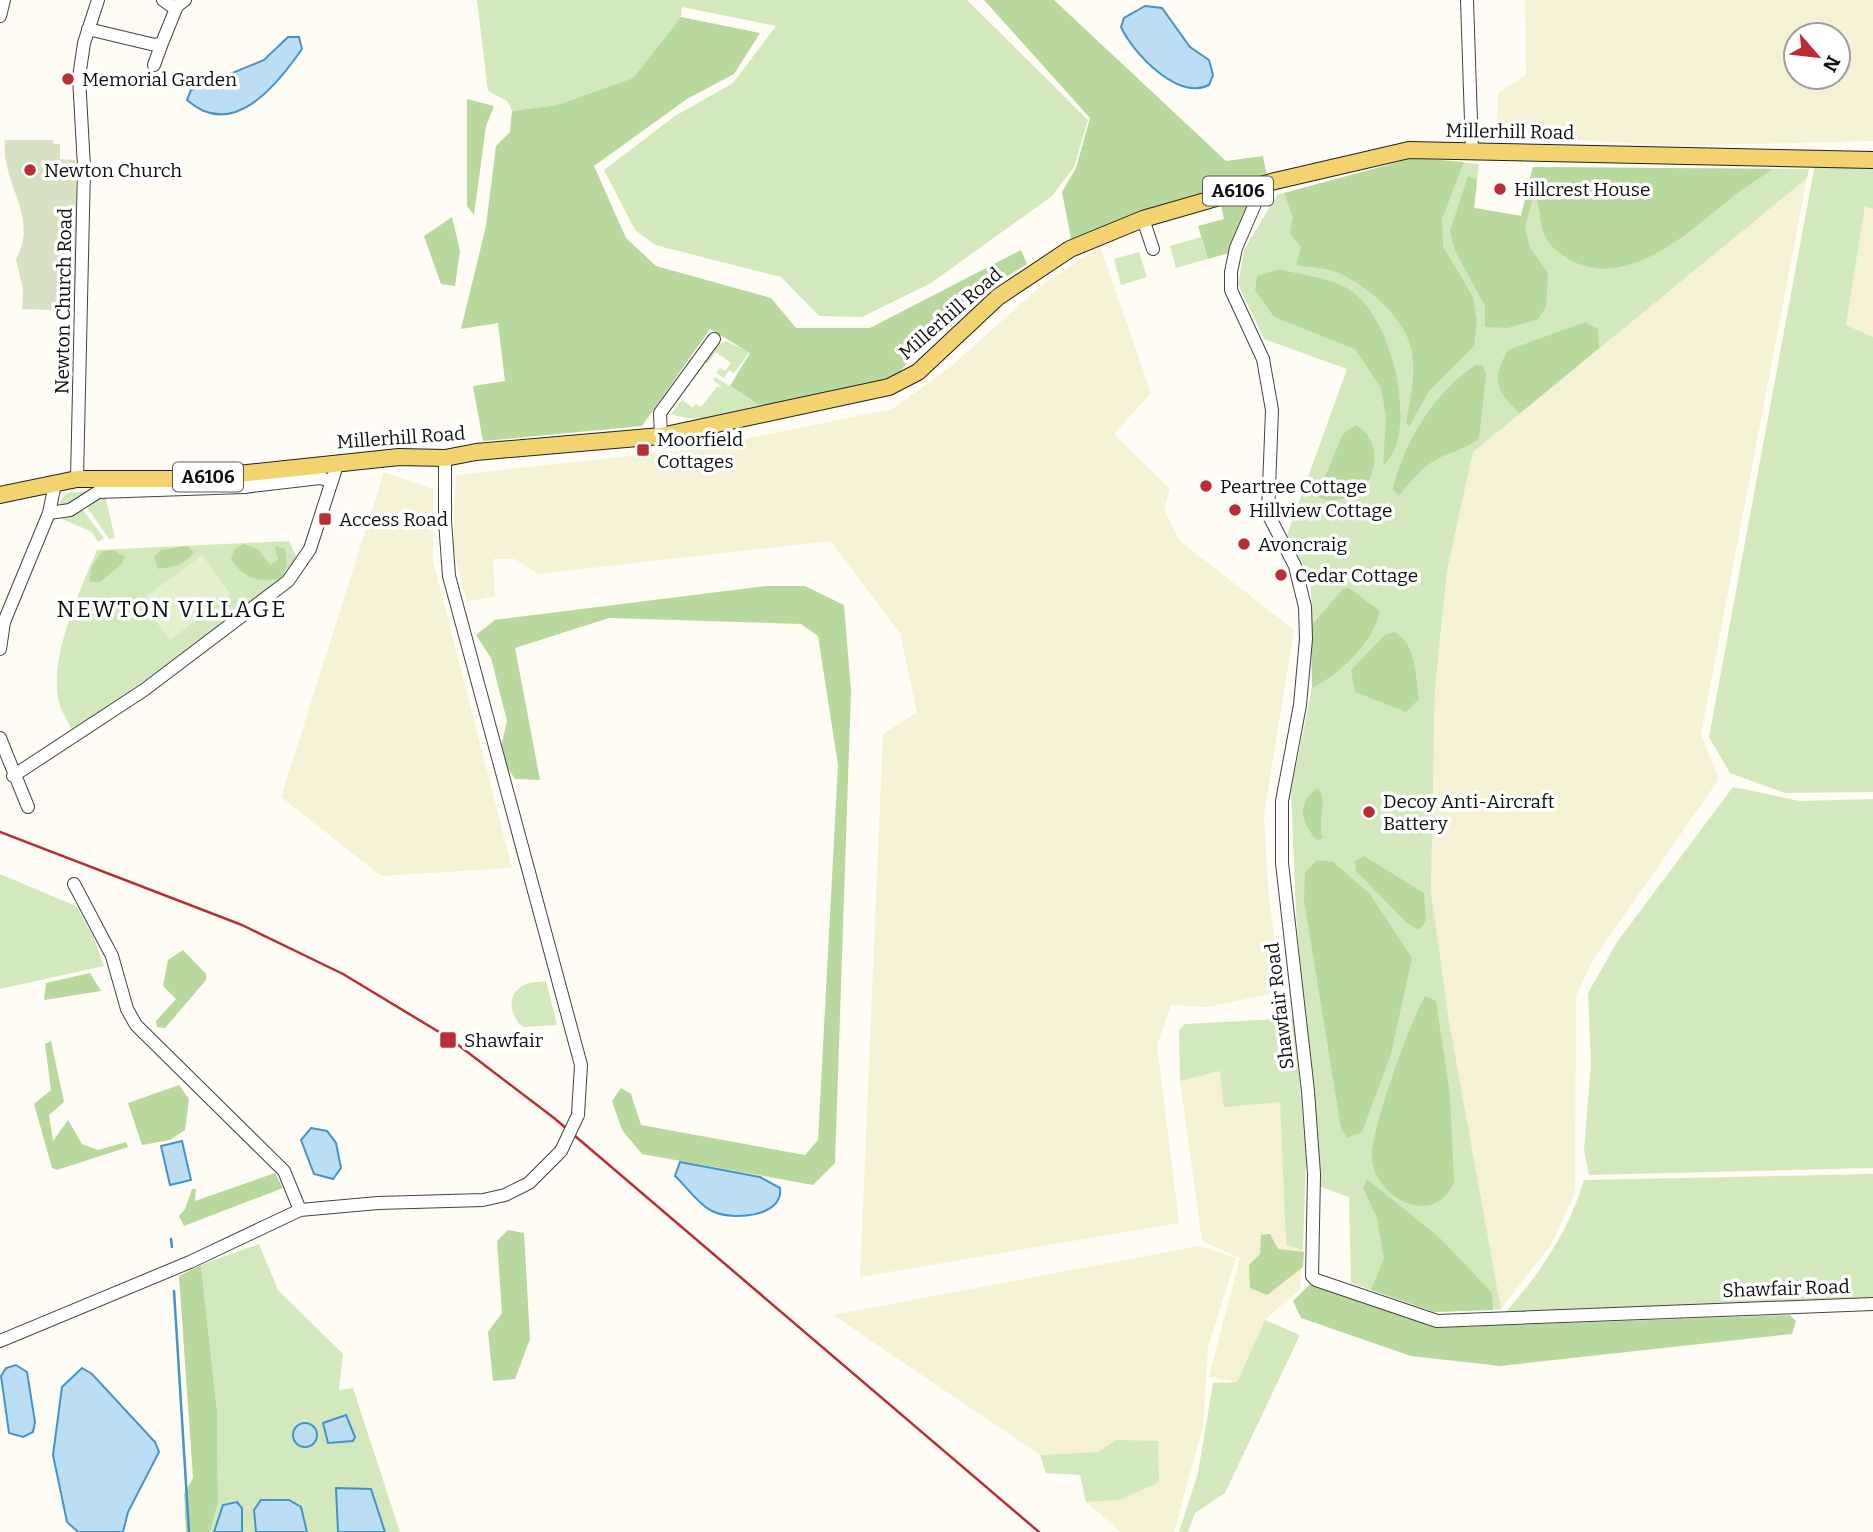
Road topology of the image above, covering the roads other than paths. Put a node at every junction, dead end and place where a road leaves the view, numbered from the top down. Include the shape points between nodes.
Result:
1 (4, 0) edge
2 (98, 0) edge
3 (163, 0) edge
4 (1467, 0) edge
5 (180, 5) edge
6 (0, 16) edge
7 (88, 29) junction
8 (162, 43) junction
9 (154, 65) dead end
10 (1472, 151) junction
11 (1873, 160) edge
12 (1255, 186) junction
13 (1143, 219) junction
14 (1153, 249) dead end
15 (714, 339) dead end
16 (660, 436) junction
17 (445, 458) junction
18 (338, 463) junction
19 (77, 479) junction
20 (332, 481) junction
21 (55, 484) junction
22 (0, 495) edge
23 (49, 513) junction
24 (0, 649) edge
25 (0, 738) edge
26 (12, 776) junction
27 (28, 807) dead end
28 (74, 884) dead end
29 (300, 1210) junction
30 (1873, 1304) edge
31 (0, 1341) edge

1 - 6 street
2 - 7 street, Newton Church Road
3 - 5 street
4 - 10 street
5 - 8 street
7 - 8 street via 155,46
7 - 19 street, Newton Church Road via 79,77 84,193
8 - 9 street
10 - 11 main road, Millerhill Road / A6106
10 - 12 main road, Millerhill Road / A6106 via 1409,150
12 - 13 main road, Millerhill Road / A6106
12 - 30 street, Shawfair Road via 1258,197 1236,248 1231,290 1263,359 1272,410 1268,514 1295,566 1304,607 1300,705 1282,801 1282,838 1314,1174 1312,1276 1437,1321
13 - 14 street
13 - 16 main road, Millerhill Road / A6106 via 1051,259 998,297 918,372 890,387
15 - 16 street via 660,413
16 - 17 main road, Millerhill Road / A6106
17 - 18 main road, Millerhill Road / A6106
17 - 29 street, bridge via 449,576 581,1065 578,1115 561,1151 529,1183 505,1195
18 - 19 main road, Millerhill Road / A6106 via 191,479
18 - 20 street
19 - 21 main road, Millerhill Road / A6106
20 - 23 street via 320,478 98,492 70,510
20 - 26 street via 310,549 288,581 144,690
21 - 22 main road, Millerhill Road / A6106
21 - 23 street
23 - 24 street via 8,610
25 - 26 street
26 - 27 street
28 - 29 street via 112,956 136,1025 284,1171
29 - 31 street via 190,1262

